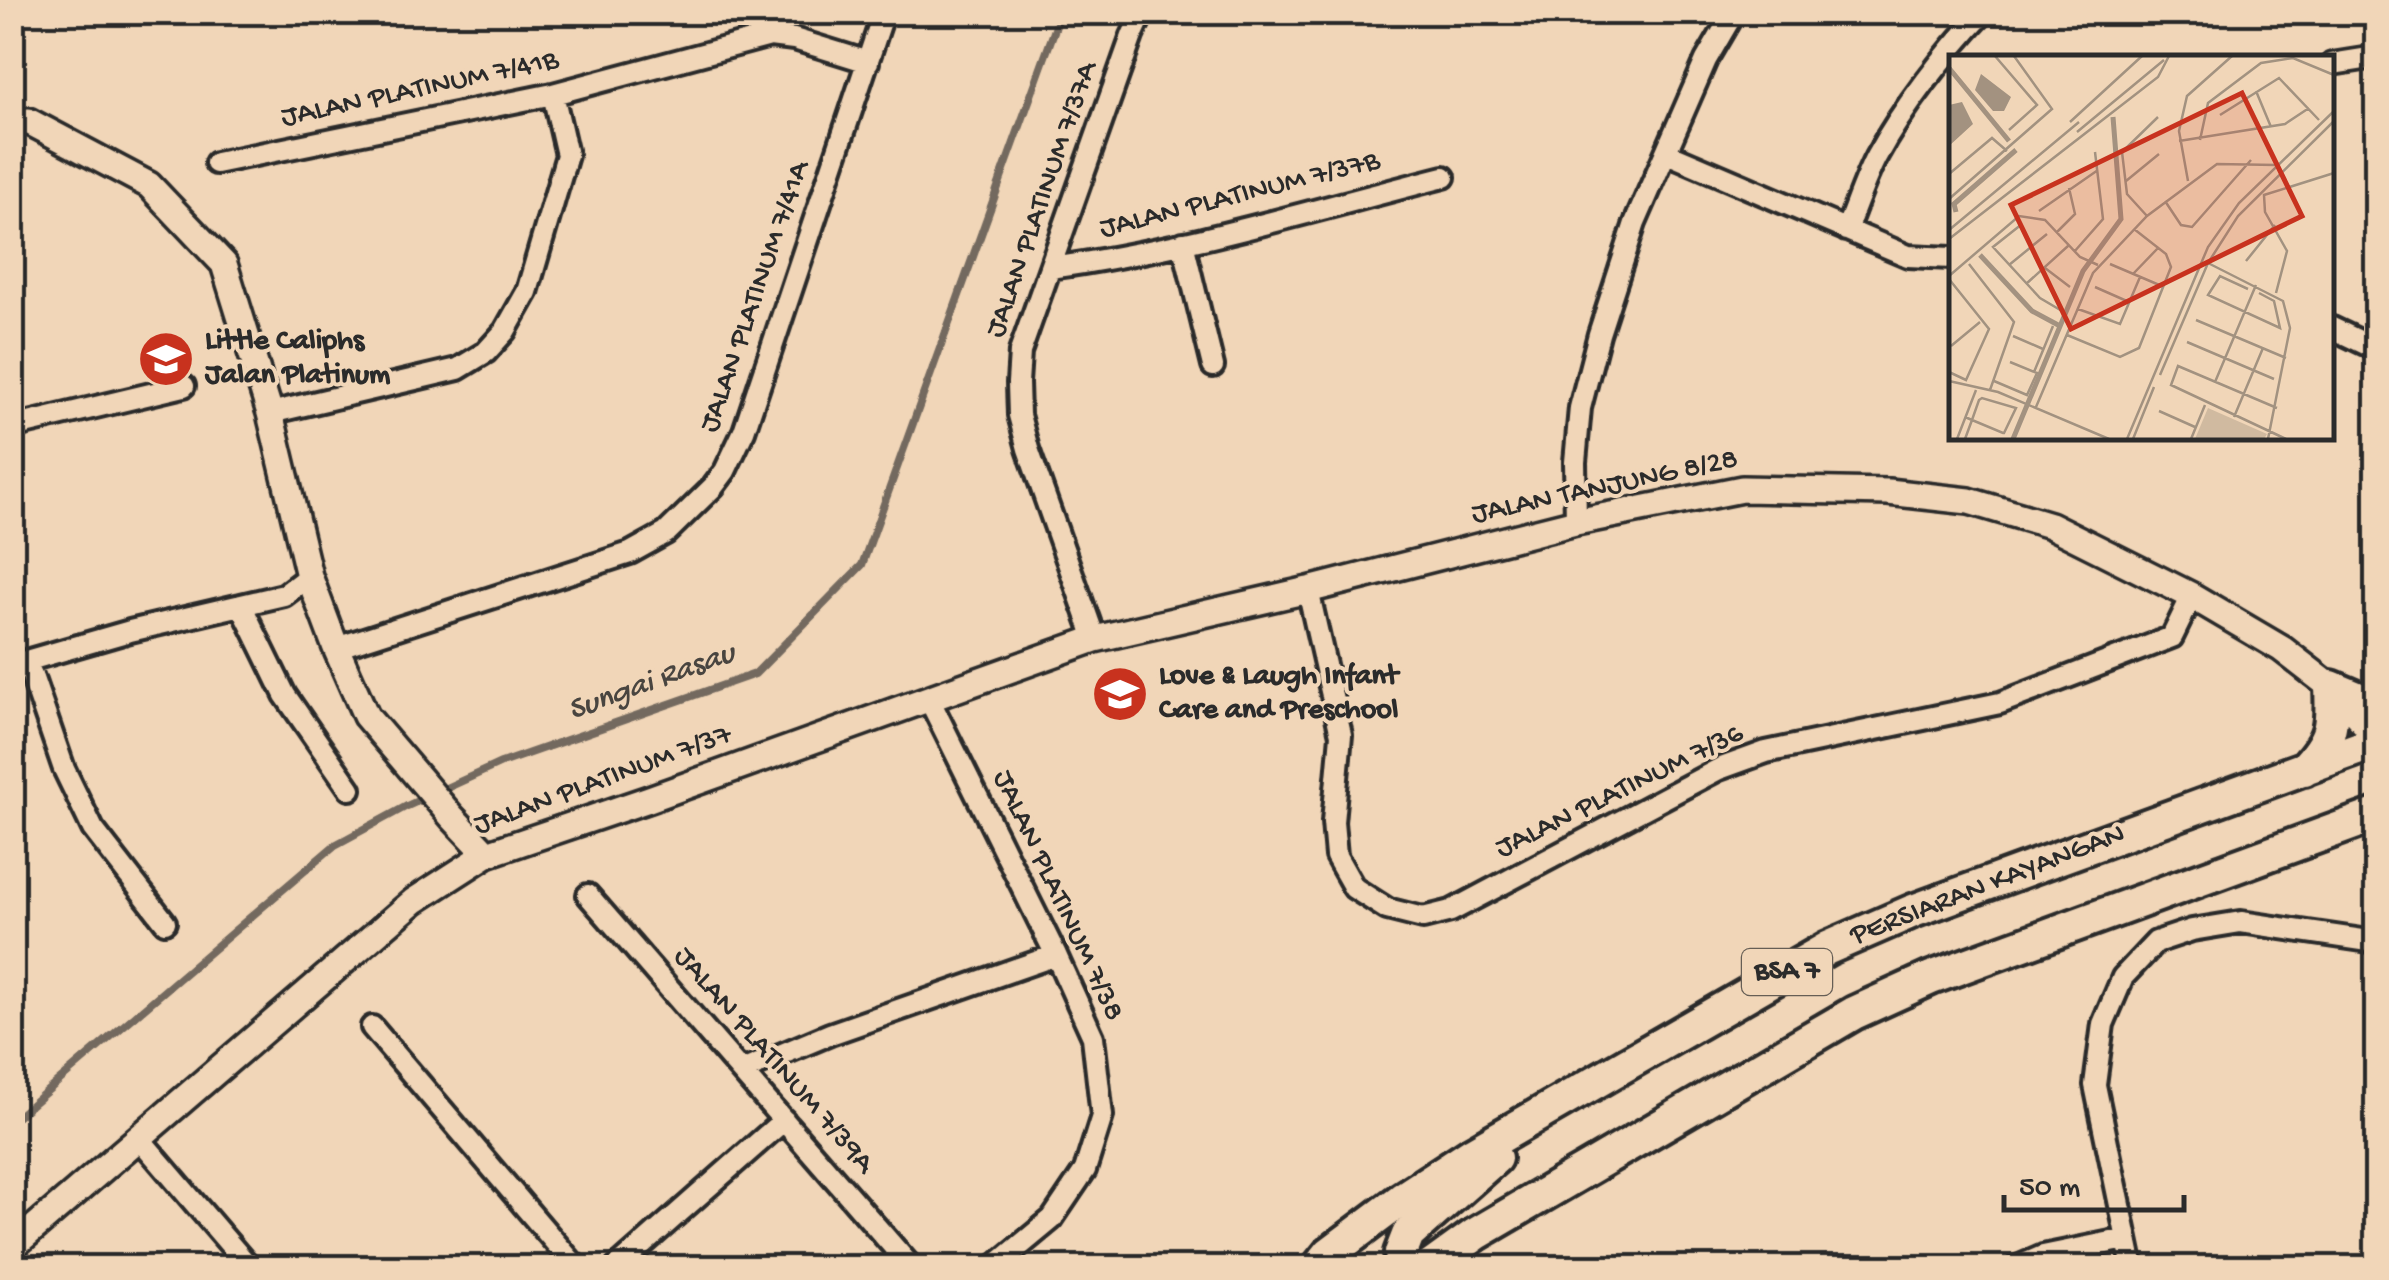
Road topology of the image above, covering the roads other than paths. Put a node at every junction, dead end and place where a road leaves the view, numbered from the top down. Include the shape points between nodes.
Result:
1 (884, 12) edge
2 (1144, 12) edge
3 (1734, 12) edge
4 (1984, 12) edge
5 (2376, 58) edge
6 (868, 62) junction
7 (2334, 64) edge
8 (553, 94) junction
9 (12, 125) edge
10 (1666, 153) junction
11 (216, 164) dead end
12 (1444, 177) dead end
13 (1846, 230) junction
14 (1183, 242) junction
15 (1949, 258) edge
16 (1050, 268) junction
17 (2334, 329) edge
18 (2376, 349) edge
19 (1212, 366) dead end
20 (184, 386) dead end
21 (270, 412) junction
22 (12, 427) edge
23 (1576, 522) junction
24 (309, 576) junction
25 (1308, 590) junction
26 (2192, 596) junction
27 (241, 605) junction
28 (1094, 640) junction
29 (336, 648) junction
30 (20, 663) edge
31 (2330, 687) junction
32 (929, 699) junction
33 (2376, 706) edge
34 (2376, 739) edge
35 (2304, 769) junction
36 (350, 789) dead end
37 (2376, 815) edge
38 (487, 854) junction
39 (588, 895) dead end
40 (165, 922) dead end
41 (2376, 942) edge
42 (1056, 955) junction
43 (372, 1027) dead end
44 (742, 1072) junction
45 (1549, 1109) junction
46 (784, 1120) junction
47 (139, 1138) junction
48 (1476, 1234) junction
49 (2126, 1239) junction
50 (12, 1247) edge
51 (250, 1268) edge
52 (577, 1268) edge
53 (616, 1268) edge
54 (912, 1268) edge
55 (994, 1268) edge
56 (1318, 1268) edge
57 (1403, 1268) edge
58 (1429, 1268) edge
59 (1466, 1268) edge
60 (2015, 1268) edge
61 (2133, 1268) edge

1 - 6 street, JALAN PLATINUM 7/41A
2 - 16 street, JALAN PLATINUM 7/37A
3 - 10 street
4 - 13 street via 1876,158
5 - 7 street
6 - 8 street, JALAN PLATINUM 7/41B via 770,36
6 - 29 street, JALAN PLATINUM 7/41A via 744,431 713,487 666,534 630,553
8 - 11 street, JALAN PLATINUM 7/41B
8 - 21 street via 566,155 527,292 504,332 458,369
9 - 21 street via 28,121 150,184 224,264
10 - 13 street
10 - 23 street via 1635,223 1580,408
12 - 14 street, JALAN PLATINUM 7/37B
13 - 15 street via 1908,256
14 - 16 street, JALAN PLATINUM 7/37B
14 - 19 street
16 - 28 street, JALAN PLATINUM 7/37A via 1020,352 1019,415
17 - 18 street
20 - 22 street
21 - 24 street
23 - 25 street, JALAN TANJUNG 8/28
23 - 26 street, JALAN TANJUNG 8/28 via 1742,490 1888,492 1969,502 2050,525
24 - 27 street via 284,596
24 - 29 street
25 - 26 street, JALAN PLATINUM 7/36 via 1341,734 1332,822 1336,856 1354,888 1388,910 1422,918 1451,911 1719,770 1766,752 2000,702 2172,636
25 - 28 street, JALAN TANJUNG 8/28
26 - 31 street, JALAN TANJUNG 8/28 via 2282,649
27 - 30 street
27 - 36 street via 285,696
28 - 32 street, JALAN PLATINUM 7/37
29 - 38 street via 366,716
30 - 40 street via 94,829
31 - 33 main road
31 - 34 street, JALAN TANJUNG 8/28
31 - 35 main road via 2328,735
32 - 38 street, JALAN PLATINUM 7/37
32 - 42 street, JALAN PLATINUM 7/38
34 - 35 main road, PERSIARAN KAYANGAN / BSA 7
35 - 45 main road, PERSIARAN KAYANGAN / BSA 7 via 1828,948
37 - 48 main road, BSA 7 via 1931,978 1854,1013
38 - 47 street, JALAN PLATINUM 7/37 via 414,902
39 - 44 street, JALAN PLATINUM 7/39A
41 - 49 street via 2241,922 2156,942 2123,977 2103,1024 2094,1085
42 - 44 street
42 - 55 street, JALAN PLATINUM 7/38 via 1094,1037 1102,1116 1085,1170 1052,1218
43 - 52 street
44 - 46 street, JALAN PLATINUM 7/39A
45 - 56 main road, PERSIARAN KAYANGAN / BSA 7 via 1402,1199
45 - 57 main road via 1408,1235
46 - 53 street
46 - 54 street, JALAN PLATINUM 7/39A
47 - 50 street, JALAN PLATINUM 7/37
47 - 51 street
48 - 58 main road, BSA 7
48 - 59 main road
49 - 60 street
49 - 61 street

